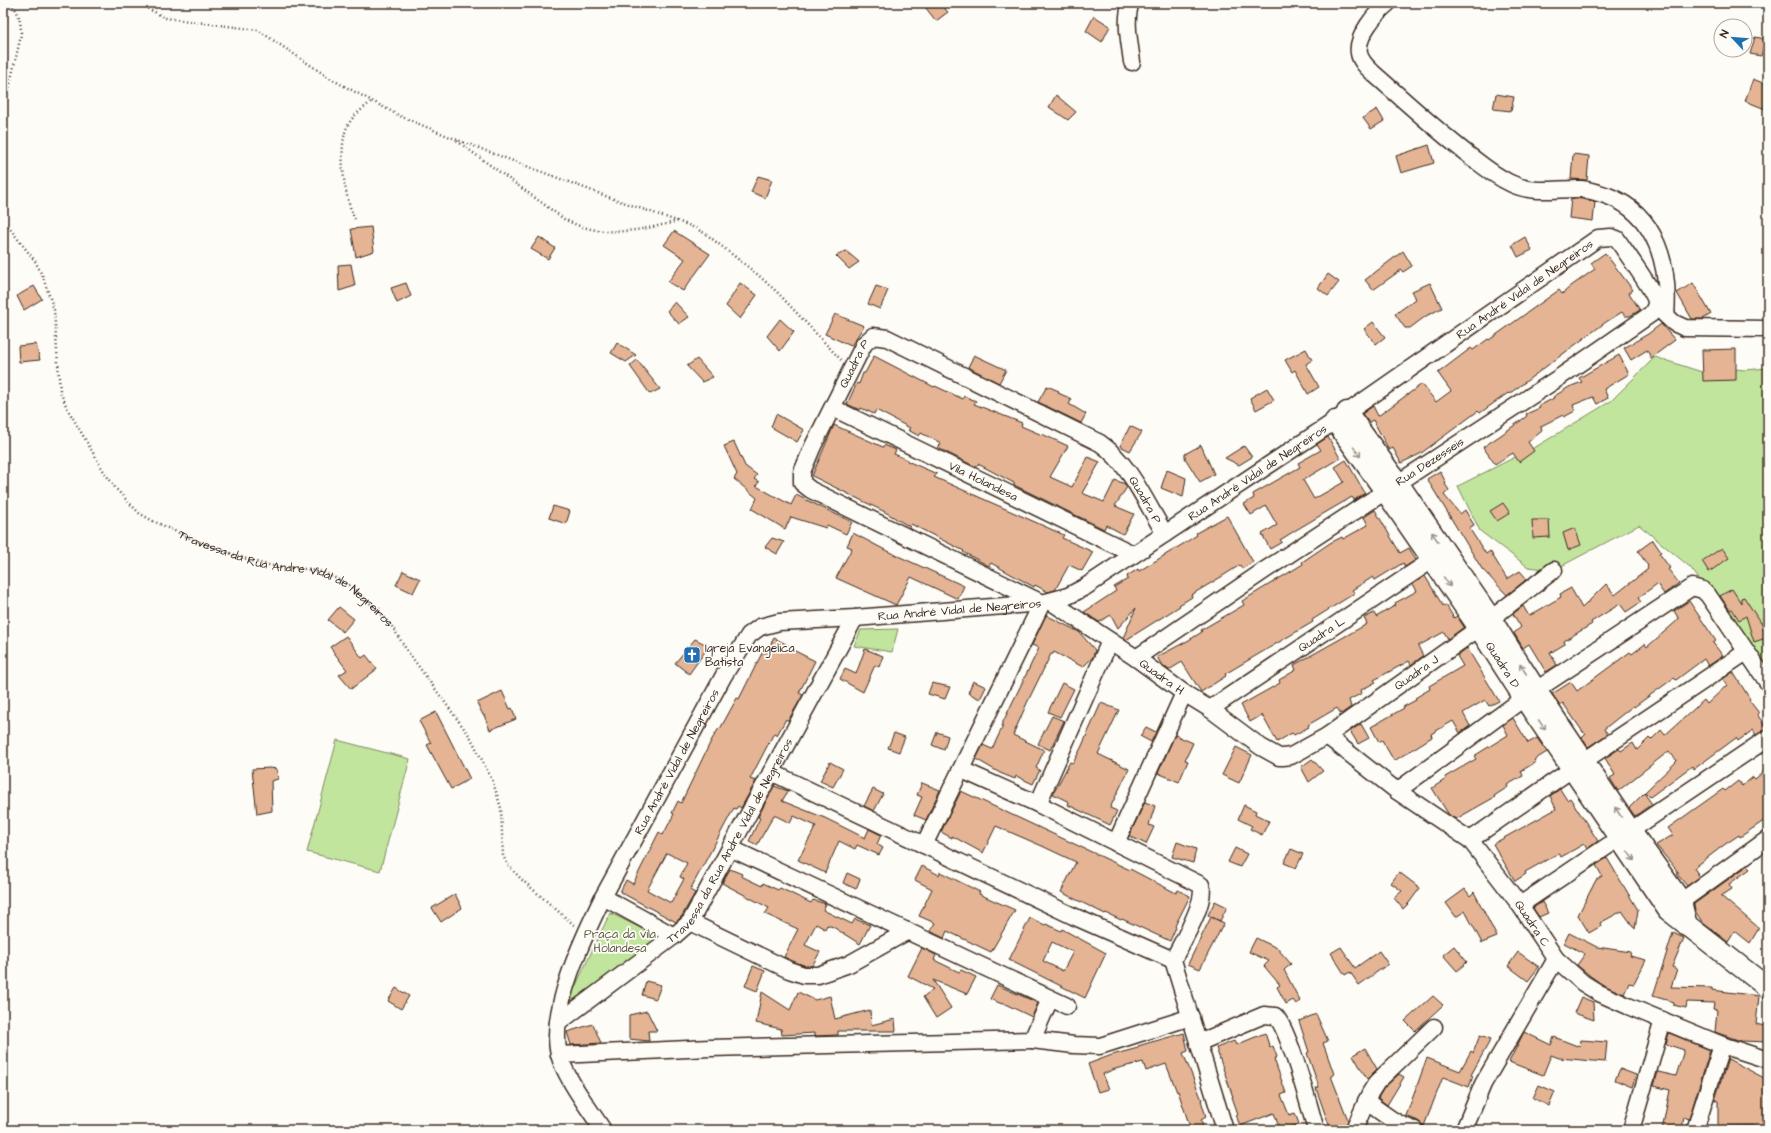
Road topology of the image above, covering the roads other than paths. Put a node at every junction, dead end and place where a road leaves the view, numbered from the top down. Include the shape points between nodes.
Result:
1 (1131, 3) edge
2 (1388, 3) edge
3 (1132, 62) dead end
4 (1661, 310) junction
5 (1768, 329) edge
6 (833, 408) junction
7 (1341, 416) junction
8 (1391, 487) junction
9 (1165, 534) junction
10 (1134, 554) junction
11 (1432, 560) junction
12 (1554, 570) dead end
13 (1046, 602) junction
14 (855, 618) junction
15 (1485, 623) junction
16 (1110, 641) junction
17 (1746, 652) junction
18 (1136, 658) junction
19 (1768, 683) edge
20 (1184, 693) junction
21 (1530, 694) junction
22 (1210, 709) junction
23 (1328, 736) junction
24 (1768, 738) edge
25 (1272, 753) joint
26 (1578, 765) junction
27 (962, 770) junction
28 (770, 772) junction
29 (1397, 791) junction
30 (1038, 804) junction
31 (1624, 834) junction
32 (1768, 839) edge
33 (1470, 840) junction
34 (1116, 843) junction
35 (924, 845) junction
36 (730, 848) junction
37 (603, 897) junction
38 (1520, 905) junction
39 (1674, 906) junction
40 (690, 922) junction
41 (908, 931) junction
42 (674, 936) junction
43 (1556, 959) junction
44 (1173, 960) junction
45 (1768, 988) edge
46 (1050, 999) junction
47 (1067, 1006) dead end
48 (1191, 1017) junction
49 (1663, 1020) junction
50 (558, 1023) junction
51 (1434, 1028) dead end
52 (1032, 1040) junction
53 (1198, 1043) junction
54 (1722, 1045) junction
55 (559, 1055) junction
56 (1768, 1060) edge
57 (1366, 1102) junction
58 (603, 1130) edge
59 (1225, 1130) edge
60 (1316, 1130) edge
61 (1354, 1130) edge
62 (1415, 1130) edge
63 (1464, 1130) edge
64 (1631, 1130) edge
65 (1695, 1130) edge

1 - 3 street via 1128,20
2 - 4 street via 1364,32 1359,44 1362,62 1457,146 1498,177 1529,190 1582,189 1612,198 1630,207 1650,230 1658,246 1668,293
4 - 5 street via 1674,323 1685,328
4 - 7 street, Rua André Vidal de Negreiros via 1617,239 1598,238
4 - 8 street, Rua Dezesseis via 1651,314 1557,379
6 - 9 street, Quadra P via 864,344 874,336 887,338 1100,443 1124,466
6 - 10 street, Vila Holandesa
6 - 13 street, Quadra P via 802,472 802,483
7 - 8 street, Quadra D
7 - 9 street, Rua André Vidal de Negreiros
8 - 11 street, Quadra D
15 -> 8 street, Quadra D
8 - 18 street, Rua Dezesseis
9 - 10 street, Rua André Vidal de Negreiros
10 - 13 street, Rua André Vidal de Negreiros via 1085,587 1068,596
11 -> 15 street, Quadra D
11 - 22 street, Quadra L
12 - 15 street, Quadra J
13 - 14 street, Rua André Vidal de Negreiros
13 - 16 street, Quadra H
13 - 27 street
14 - 28 street, Travessa da Rua Andre Vidal de Negreiros
14 - 37 street, Rua André Vidal de Negreiros via 779,622 760,627 750,635 724,675
15 - 21 street, Quadra D
15 - 23 street, Quadra J
16 - 18 street, Quadra H
16 - 30 street
17 - 19 street
17 - 21 street via 1708,595 1703,590 1692,587
17 - 26 street
18 - 20 street, Quadra H
20 - 22 street, Quadra H
20 - 34 street
21 - 26 street, Quadra D
21 - 29 street
22 - 25 street, Quadra H
23 - 25 street, Quadra J via 1291,756 1279,757
23 - 29 street, Quadra C
24 - 31 street
26 - 31 street, Quadra D
26 - 33 street
27 - 30 street
27 - 35 street
28 - 35 street
28 - 36 street, Travessa da Rua Andre Vidal de Negreiros
29 - 33 street, Quadra C
30 - 34 street
31 - 38 street
31 - 39 street, Quadra D
32 - 39 street
33 - 38 street, Quadra C
34 - 44 street via 1202,885 1201,904
35 - 44 street
36 - 40 street, Travessa da Rua Andre Vidal de Negreiros
36 - 41 street
37 - 42 street
37 - 50 street, Rua André Vidal de Negreiros via 585,934 564,992
38 - 43 street, Quadra C
39 - 45 street, Quadra D via 1688,926
40 - 41 street via 804,975 818,975 849,964
40 - 42 street, Travessa da Rua Andre Vidal de Negreiros
41 - 46 street
42 - 50 street, Travessa da Rua Andre Vidal de Negreiros
43 - 49 street, Quadra C via 1599,993
43 - 63 street via 1483,1084
44 - 48 street
46 - 47 street
46 - 52 street
48 - 52 street via 1100,1046
48 - 53 street
49 - 54 street, Quadra C
49 - 64 street
50 - 55 street, Rua André Vidal de Negreiros
51 - 57 street via 1377,1082
52 - 55 street via 710,1048
53 - 59 street
53 - 60 street via 1264,1015 1279,1018 1289,1041
54 - 56 street, Quadra C
54 - 65 street
55 - 58 street, Rua André Vidal de Negreiros
57 - 61 street
57 - 62 street via 1388,1117

